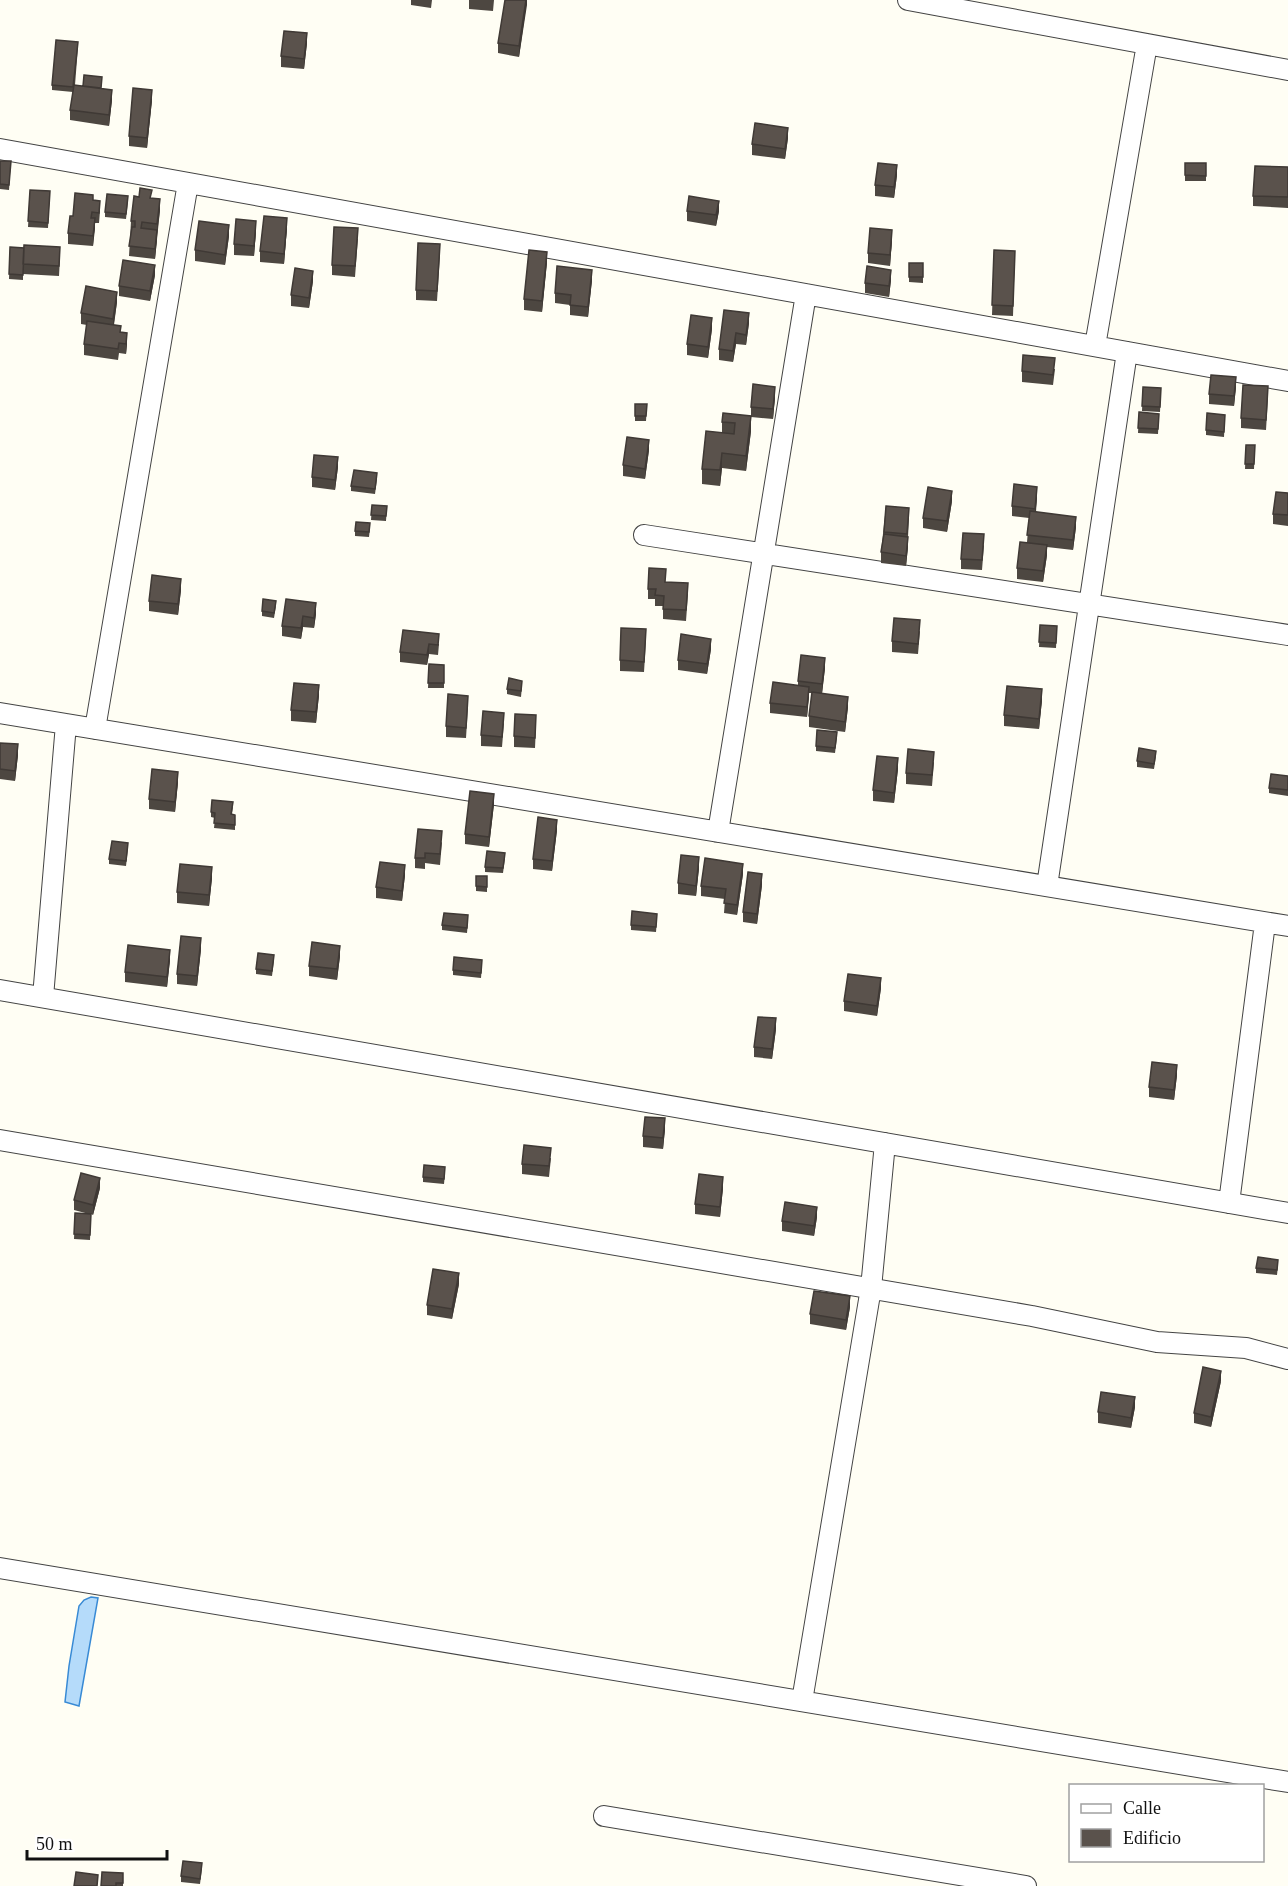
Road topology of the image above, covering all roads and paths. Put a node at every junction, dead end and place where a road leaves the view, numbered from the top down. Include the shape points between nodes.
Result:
1 (908, 0) edge
2 (1147, 44) junction
3 (1288, 70) edge
4 (0, 149) edge
5 (188, 183) junction
6 (806, 294) junction
7 (1095, 346) junction
8 (1127, 352) junction
9 (1288, 381) edge
10 (644, 535) dead end
11 (763, 554) junction
12 (1089, 604) junction
13 (1288, 635) edge
14 (0, 713) edge
15 (66, 724) junction
16 (95, 729) junction
17 (718, 832) junction
18 (1047, 886) junction
19 (1265, 923) junction
20 (1288, 926) edge
21 (0, 990) edge
22 (43, 997) junction
23 (0, 1140) edge
24 (885, 1143) junction
25 (1228, 1203) junction
26 (1288, 1213) edge
27 (871, 1288) junction
28 (1288, 1359) edge
29 (0, 1568) edge
30 (802, 1701) junction
31 (1288, 1782) edge
32 (604, 1816) dead end
33 (1026, 1886) edge

1 - 2 street
2 - 3 street
2 - 7 street
4 - 5 street
5 - 6 street
5 - 16 street
6 - 7 street
6 - 11 street
7 - 8 street
8 - 9 street
8 - 12 street
10 - 11 street
11 - 12 street
11 - 17 street
12 - 13 street
12 - 18 street
14 - 15 street
15 - 16 street
15 - 22 street
16 - 17 street
17 - 18 street
18 - 19 street
19 - 20 street
19 - 25 street
21 - 22 street
22 - 24 street
23 - 27 street
24 - 25 street
24 - 27 street
25 - 26 street
27 - 28 street via 1157,1342 1246,1348
27 - 30 street
29 - 30 street
30 - 31 street
32 - 33 street

